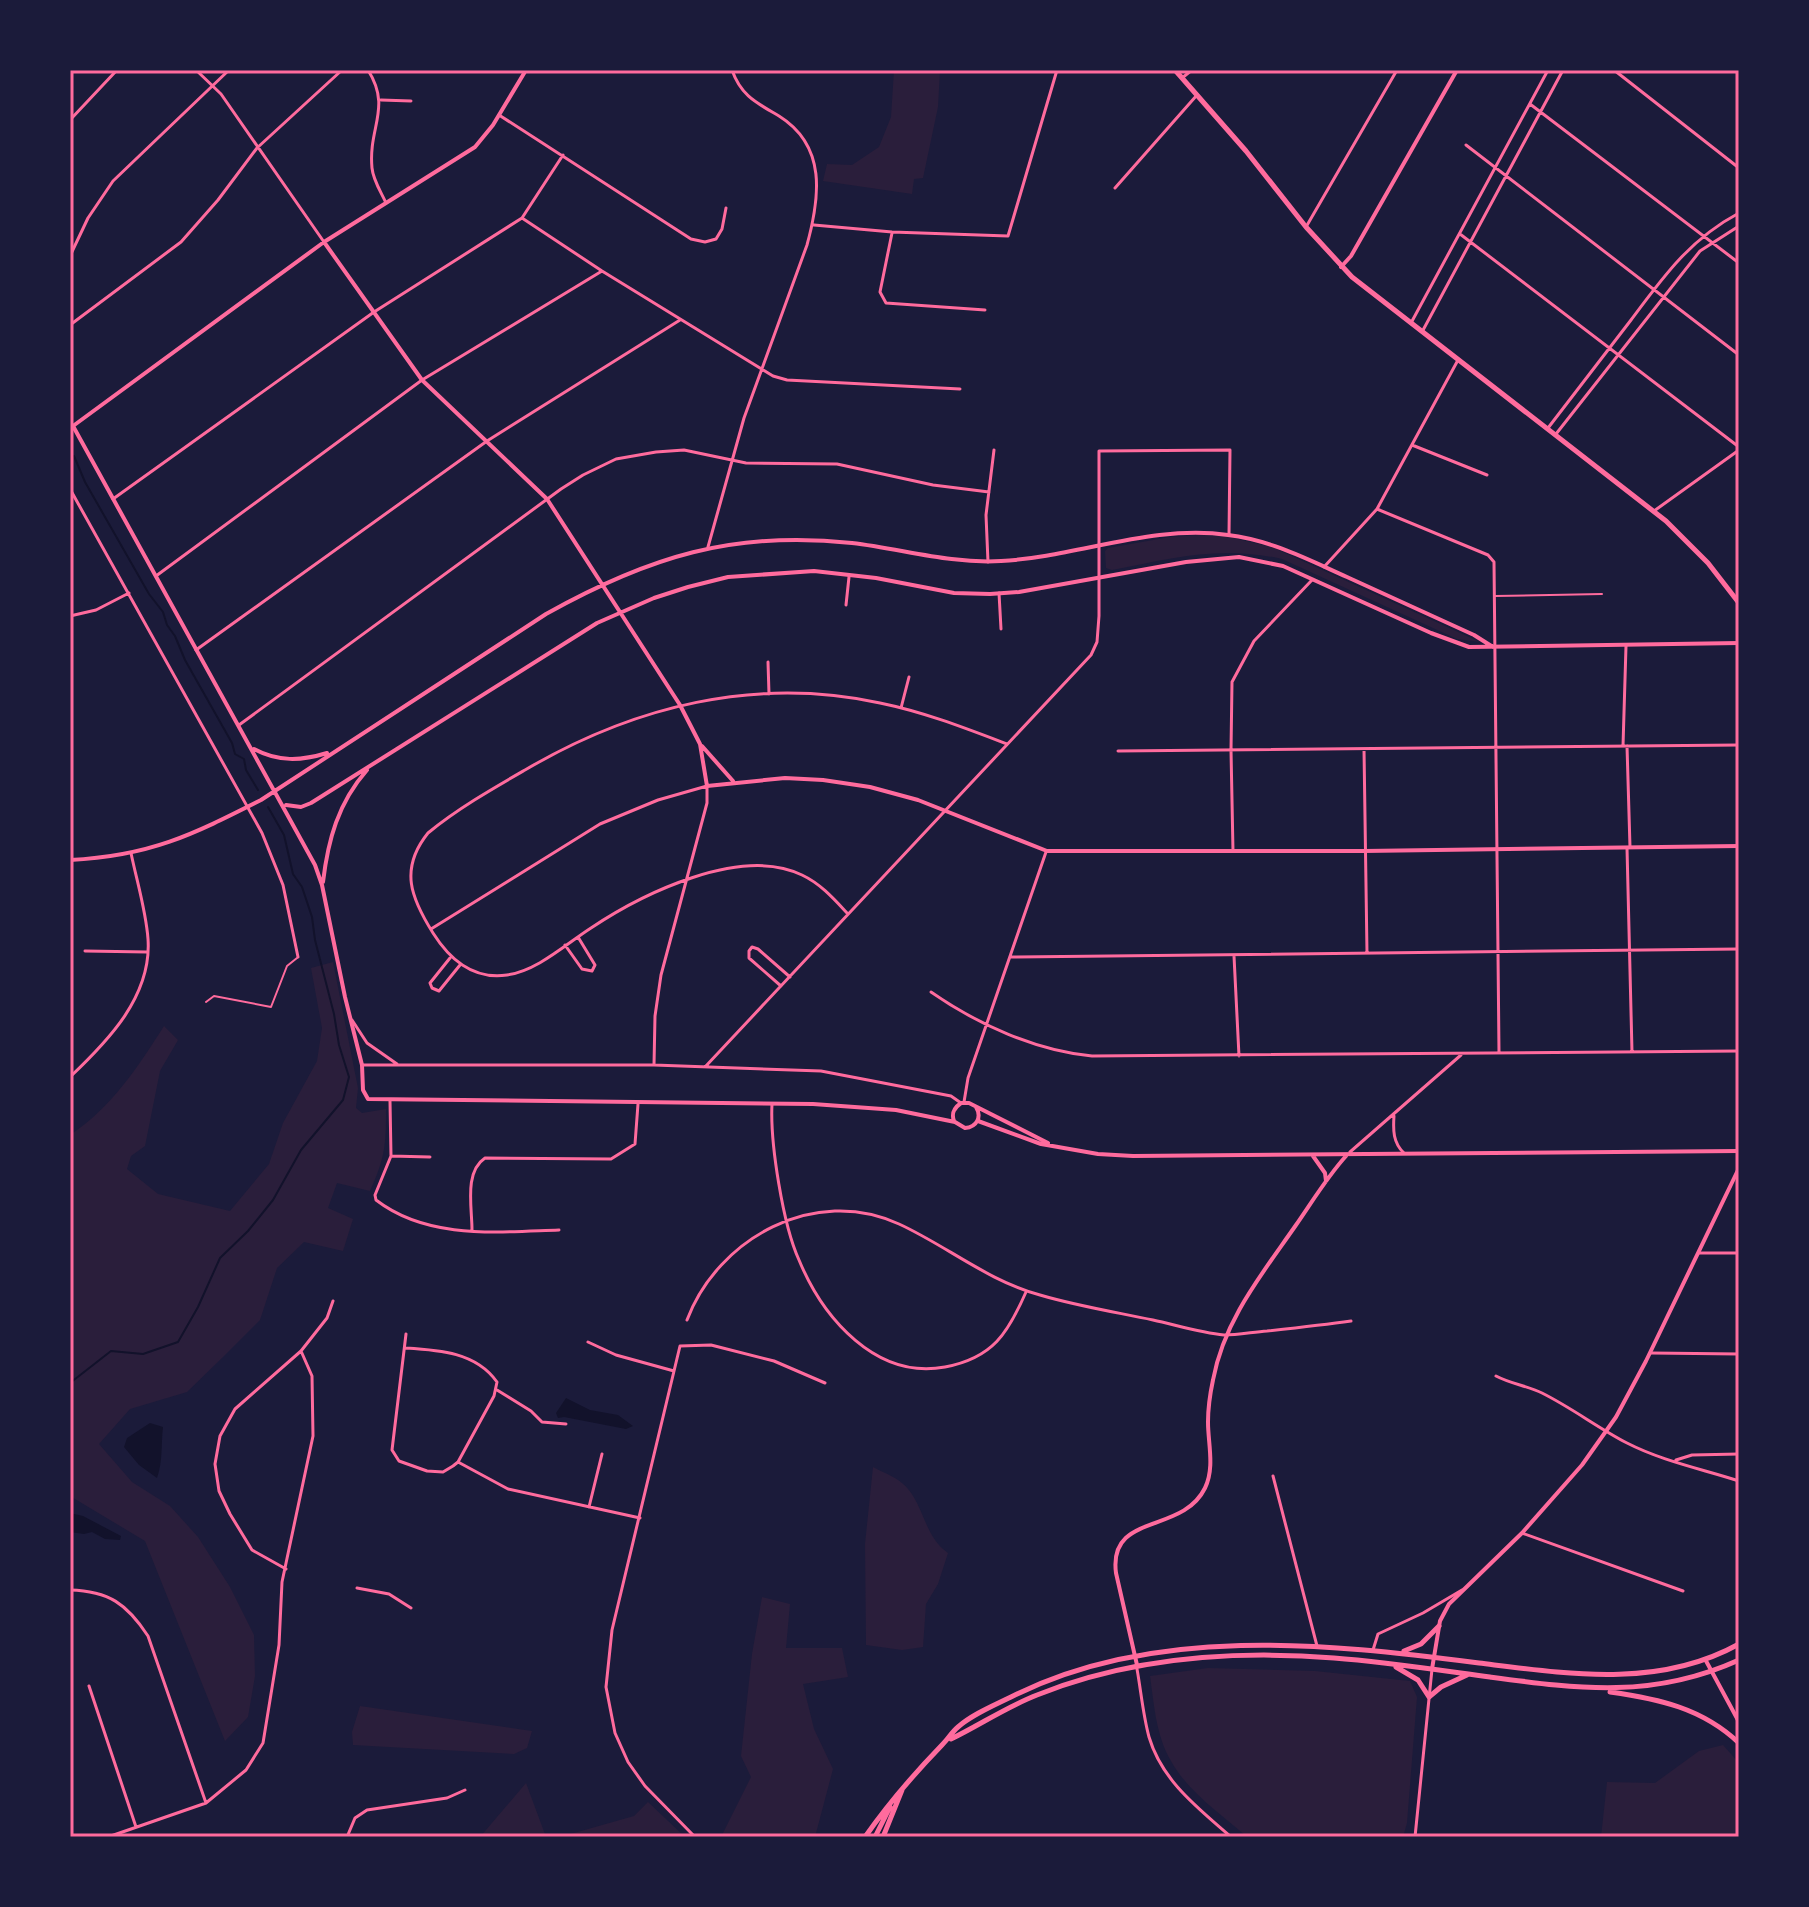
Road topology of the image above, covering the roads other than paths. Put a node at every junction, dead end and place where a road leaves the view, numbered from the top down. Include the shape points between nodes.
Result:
1 (117, 70) edge
2 (196, 70) edge
3 (229, 70) edge
4 (342, 70) edge
5 (368, 70) edge
6 (526, 70) edge
7 (732, 70) edge
8 (1057, 70) edge
9 (1175, 70) edge
10 (1192, 70) edge
11 (1397, 70) edge
12 (1457, 70) edge
13 (1548, 70) edge
14 (1563, 70) edge
15 (1614, 70) edge
16 (1182, 78) junction
17 (213, 85) junction
18 (1198, 95) junction
19 (381, 100) junction
20 (411, 101) dead end
21 (1530, 104) junction
22 (1541, 111) junction
23 (499, 115) junction
24 (70, 120) edge
25 (1466, 145) dead end
26 (257, 148) junction
27 (563, 155) junction
28 (1495, 168) junction
29 (1739, 168) edge
30 (1505, 176) junction
31 (1115, 188) dead end
32 (386, 203) junction
33 (726, 208) dead end
34 (1739, 213) edge
35 (522, 218) junction
36 (812, 225) junction
37 (1739, 226) edge
38 (1306, 227) junction
39 (892, 232) junction
40 (1460, 234) junction
41 (1703, 235) junction
42 (1470, 241) junction
43 (324, 242) junction
44 (1714, 243) junction
45 (70, 256) edge
46 (1739, 263) edge
47 (1341, 267) junction
48 (602, 271) junction
49 (1654, 289) junction
50 (1664, 297) junction
51 (985, 310) dead end
52 (374, 312) junction
53 (680, 320) junction
54 (1411, 323) junction
55 (70, 325) edge
56 (1422, 332) junction
57 (1609, 347) junction
58 (1619, 354) junction
59 (1739, 355) edge
60 (1458, 360) junction
61 (760, 370) junction
62 (422, 380) junction
63 (960, 389) dead end
64 (72, 423) edge
65 (1548, 428) junction
66 (1556, 434) junction
67 (487, 441) junction
68 (1412, 445) junction
69 (1739, 449) edge
70 (994, 450) dead end
71 (731, 459) junction
72 (1487, 475) dead end
73 (70, 489) edge
74 (989, 492) junction
75 (72, 495) edge
76 (113, 499) junction
77 (547, 499) junction
78 (1377, 509) junction
79 (1654, 511) junction
80 (1229, 535) junction
81 (1099, 545) junction
82 (708, 547) junction
83 (988, 562) junction
84 (1324, 567) junction
85 (849, 573) junction
86 (156, 576) junction
87 (1099, 577) junction
88 (1313, 579) junction
89 (603, 585) junction
90 (130, 592) junction
91 (999, 593) junction
92 (1602, 594) dead end
93 (1494, 596) junction
94 (1739, 603) edge
95 (846, 605) dead end
96 (620, 612) junction
97 (70, 616) edge
98 (1001, 629) dead end
99 (1739, 643) edge
100 (1626, 645) junction
101 (1494, 648) junction
102 (196, 650) junction
103 (768, 662) dead end
104 (909, 677) dead end
105 (769, 694) junction
106 (680, 705) junction
107 (901, 708) junction
108 (239, 726) junction
109 (700, 744) junction
110 (1007, 744) junction
111 (1739, 745) edge
112 (1625, 746) junction
113 (1496, 747) junction
114 (251, 748) junction
115 (1364, 749) junction
116 (1231, 750) junction
117 (1118, 751) dead end
118 (333, 752) junction
119 (372, 764) junction
120 (734, 781) junction
121 (707, 786) junction
122 (275, 789) junction
123 (283, 804) junction
124 (248, 806) junction
125 (946, 811) junction
126 (1739, 846) edge
127 (1628, 847) junction
128 (1497, 849) junction
129 (1047, 851) junction
130 (1233, 851) junction
131 (1364, 851) junction
132 (131, 853) junction
133 (70, 860) edge
134 (686, 880) junction
135 (322, 885) junction
136 (848, 914) junction
137 (431, 929) junction
138 (577, 937) junction
139 (565, 945) junction
140 (1629, 949) junction
141 (1739, 949) edge
142 (85, 951) dead end
143 (147, 952) junction
144 (1498, 952) junction
145 (1367, 953) junction
146 (1234, 955) junction
147 (298, 957) joint
148 (1011, 957) junction
149 (450, 958) junction
150 (460, 965) junction
151 (790, 977) junction
152 (781, 986) junction
153 (931, 992) dead end
154 (206, 1002) dead end
155 (349, 1011) junction
156 (987, 1024) junction
157 (1739, 1051) edge
158 (1632, 1052) junction
159 (1499, 1054) junction
160 (1461, 1055) junction
161 (1239, 1056) junction
162 (362, 1065) junction
163 (400, 1065) junction
164 (654, 1065) junction
165 (705, 1067) junction
166 (70, 1077) edge
167 (390, 1101) junction
168 (962, 1102) junction
169 (638, 1104) junction
170 (772, 1104) junction
171 (976, 1107) junction
172 (1394, 1114) junction
173 (978, 1121) junction
174 (955, 1122) junction
175 (1058, 1147) junction
176 (1739, 1151) edge
177 (1407, 1155) junction
178 (391, 1156) junction
179 (1313, 1156) junction
180 (1346, 1156) junction
181 (430, 1157) dead end
182 (1739, 1168) edge
183 (1326, 1181) junction
184 (787, 1219) junction
185 (472, 1230) junction
186 (559, 1230) dead end
187 (1699, 1253) junction
188 (1739, 1253) edge
189 (1027, 1292) junction
190 (333, 1301) dead end
191 (687, 1320) dead end
192 (1351, 1321) dead end
193 (406, 1334) dead end
194 (1226, 1335) junction
195 (588, 1342) dead end
196 (405, 1348) junction
197 (301, 1351) junction
198 (1650, 1353) junction
199 (1739, 1354) edge
200 (674, 1371) junction
201 (1496, 1376) dead end
202 (825, 1383) dead end
203 (497, 1390) junction
204 (566, 1424) dead end
205 (1606, 1431) junction
206 (602, 1454) dead end
207 (1739, 1454) edge
208 (1674, 1460) junction
209 (458, 1462) junction
210 (1273, 1476) dead end
211 (1739, 1481) edge
212 (589, 1507) junction
213 (640, 1518) junction
214 (1522, 1533) junction
215 (286, 1569) junction
216 (357, 1588) dead end
217 (1464, 1588) junction
218 (70, 1590) edge
219 (1683, 1591) dead end
220 (411, 1608) dead end
221 (1439, 1626) junction
222 (1739, 1644) edge
223 (1317, 1646) junction
224 (1373, 1650) junction
225 (1397, 1652) junction
226 (1135, 1655) junction
227 (1433, 1657) junction
228 (1705, 1659) junction
229 (1739, 1660) edge
230 (1137, 1665) junction
231 (1392, 1665) junction
232 (1432, 1669) junction
233 (1711, 1673) junction
234 (1472, 1674) junction
235 (89, 1686) dead end
236 (1581, 1688) junction
237 (1429, 1697) junction
238 (1739, 1722) edge
239 (946, 1741) junction
240 (1739, 1743) edge
241 (902, 1789) junction
242 (465, 1790) dead end
243 (896, 1795) junction
244 (206, 1803) junction
245 (137, 1827) junction
246 (108, 1837) edge
247 (347, 1837) edge
248 (695, 1837) edge
249 (865, 1837) edge
250 (875, 1837) edge
251 (883, 1837) edge
252 (1231, 1837) edge
253 (1415, 1837) edge

1 - 24 street
2 - 17 street
3 - 17 street
4 - 26 street
5 - 19 street
6 - 23 street
7 - 36 street via 748,98 789,123 809,145 816,173
8 - 39 street via 1008,236
9 - 16 main road
10 - 16 street
11 - 38 street
12 - 47 street
13 - 21 street
14 - 22 street
15 - 29 street
16 - 18 main road
17 - 26 street
17 - 45 street via 113,181
18 - 31 street
18 - 38 main road
19 - 20 street
19 - 32 street via 371,162
21 - 22 street
21 - 28 street
22 - 30 street
22 - 41 street
23 - 27 street
23 - 32 street via 475,147
25 - 28 street
26 - 43 street
26 - 55 street via 181,242
27 - 33 street via 698,242 719,236
27 - 35 street
28 - 30 street
28 - 40 street
30 - 42 street
30 - 49 street
32 - 43 street
34 - 41 street
35 - 48 street
35 - 52 street
36 - 39 street
36 - 61 street
37 - 44 street
38 - 47 main road
39 - 51 street via 880,290 884,302
40 - 42 street
40 - 54 street
41 - 44 street
41 - 49 street
42 - 56 street
42 - 57 street
43 - 52 street
43 - 64 street
44 - 46 street
44 - 50 street via 1700,251
47 - 54 main road
48 - 53 street
48 - 62 street
49 - 50 street
49 - 57 street
50 - 58 street
50 - 59 street
52 - 62 street
52 - 76 street
53 - 61 street
53 - 67 street
54 - 56 main road
56 - 60 main road
57 - 58 street
57 - 65 street
58 - 66 street
58 - 69 street
60 - 65 main road
60 - 68 street
61 - 63 street via 779,379
61 - 71 street
62 - 67 street
62 - 86 street
64 - 76 street
65 - 66 main road
66 - 79 main road
67 - 77 street
67 - 102 street
68 - 72 street
68 - 78 street
69 - 79 street
70 - 74 street
71 - 74 street via 837,464
71 - 77 street via 684,450 630,455 583,475
71 - 82 street
73 - 75 street
74 - 83 street
75 - 90 street
76 - 86 street
77 - 89 street
77 - 108 street
78 - 84 street
78 - 93 street via 1488,555 1494,564
79 - 94 main road via 1690,543
80 - 81 street via 1170,534
80 - 81 street via 1230,450 1099,451
80 - 84 street via 1268,543
81 - 83 street
81 - 87 street
82 - 83 street via 810,540
82 - 89 street
84 - 101 street
85 - 91 street via 938,591
85 - 95 street
85 - 96 street via 728,577
86 - 102 street
87 - 88 street via 1228,557 1267,561
87 - 91 street
87 - 110 street via 1098,633 1091,655
88 - 101 street via 1455,643
88 - 116 street via 1243,658 1231,687
89 - 96 street
89 - 118 street via 546,614
90 - 97 street
90 - 124 street
91 - 98 street
92 - 93 lane
93 - 101 street
96 - 106 street
96 - 119 street
99 - 100 street
100 - 101 street
100 - 112 street
101 - 113 street
102 - 108 street
103 - 105 street
104 - 107 street
105 - 106 street
105 - 107 street via 838,696
106 - 109 street
106 - 137 street via 571,744 428,833 416,853 411,878 415,902
107 - 110 street
108 - 114 street
109 - 120 street
109 - 121 street
110 - 125 street
111 - 112 street
112 - 113 street
112 - 127 street
113 - 115 street
113 - 128 street
114 - 118 street via 293,760
114 - 122 street
115 - 116 street
115 - 131 street
116 - 117 street
116 - 130 street
118 - 122 street
119 - 123 street via 305,806
119 - 135 street via 338,815
120 - 121 street
120 - 125 street via 843,782
121 - 134 street
121 - 137 street via 600,824
122 - 123 street
122 - 124 street
123 - 135 street
124 - 132 street via 187,837
124 - 147 street via 283,885
125 - 129 street
125 - 136 street
126 - 127 street
127 - 128 street
127 - 140 street
128 - 131 street
128 - 144 street
129 - 130 street
129 - 148 street
130 - 131 street
131 - 145 street
132 - 133 street
132 - 143 street
134 - 136 street via 732,869 787,869 817,883
134 - 138 street via 632,903
134 - 164 street via 658,993
135 - 155 street
136 - 151 street
137 - 149 street
138 - 139 street
138 - 139 street via 595,965 592,971 582,969
139 - 150 street via 509,975 486,975
140 - 141 street
140 - 144 street
140 - 158 street
142 - 143 street
143 - 166 street via 128,1013
144 - 145 street
144 - 159 street
145 - 146 street
146 - 148 street
146 - 161 street
147 - 154 lane via 287,966 271,1007 214,996
148 - 156 street
149 - 150 street
149 - 150 street via 430,983 432,988 439,991
151 - 152 street
151 - 152 street via 752,947 749,958
152 - 165 street
153 - 156 street
155 - 162 street
155 - 163 street via 362,1038
156 - 161 street via 1085,1056
156 - 168 street
157 - 158 street
158 - 159 street
159 - 160 street
160 - 161 street
160 - 172 street
162 - 163 street
162 - 167 street via 368,1099
163 - 164 street
164 - 165 street
165 - 168 street via 838,1073
167 - 169 street
167 - 178 street
168 - 171 street
168 - 174 street via 954,1110
169 - 170 street
169 - 185 street via 636,1140 618,1157 478,1162 472,1179
170 - 174 street via 866,1106
170 - 184 street via 772,1138
171 - 173 street
171 - 175 street
172 - 177 street via 1397,1147
172 - 180 street
173 - 174 street via 965,1128
173 - 175 street
175 - 179 street via 1133,1156
176 - 177 street
177 - 180 street
178 - 181 street
178 - 185 street via 376,1200 433,1228
179 - 180 street
179 - 183 street
180 - 183 street
182 - 187 street
183 - 194 street via 1245,1298
184 - 189 street via 827,1213 885,1219
184 - 189 street via 798,1259 833,1318 866,1349 900,1365 933,1368 978,1356 1005,1335
184 - 191 street via 728,1256 700,1291
185 - 186 street
187 - 188 street
187 - 198 street
189 - 194 street
190 - 197 street via 327,1318
192 - 194 street
193 - 196 street
194 - 226 street via 1209,1399 1211,1461 1204,1489 1184,1513 1134,1531 1116,1556
195 - 200 street
196 - 203 street via 463,1355 493,1377
196 - 209 street via 393,1453 401,1462 433,1472
197 - 215 street via 312,1376 313,1436
197 - 215 street via 235,1409 220,1436 215,1464 219,1491 252,1550
198 - 199 street
198 - 205 street
200 - 202 street via 680,1346 711,1345 774,1361
200 - 213 street
201 - 205 street via 1537,1391
203 - 204 street via 542,1422
203 - 209 street
205 - 208 street
205 - 214 street
206 - 212 street
207 - 208 street
208 - 211 street
209 - 212 street via 508,1489
210 - 223 street
212 - 213 street
213 - 248 street via 608,1648 608,1706 634,1771
214 - 217 street
214 - 219 street
215 - 244 street via 263,1743 246,1770
216 - 220 street via 389,1594
217 - 221 street
217 - 224 street via 1378,1634
218 - 244 street via 111,1598 138,1620
221 - 225 main road via 1421,1644
221 - 227 street
222 - 228 main road
223 - 224 main road
223 - 226 main road
224 - 225 main road
225 - 227 main road
226 - 230 street
226 - 239 main road via 1089,1665 1026,1690 959,1726
227 - 228 main road via 1599,1676 1649,1673
227 - 232 street
228 - 233 street
229 - 233 main road
230 - 231 main road via 1271,1657
230 - 239 main road via 1038,1695
230 - 252 street via 1145,1722 1162,1766 1186,1797
231 - 232 main road
231 - 237 main road via 1418,1680
232 - 234 main road
232 - 237 street
233 - 236 main road via 1651,1687
233 - 238 street
234 - 236 main road
234 - 237 main road
235 - 245 street
236 - 240 main road via 1679,1705
237 - 253 street
239 - 241 main road
241 - 243 main road
241 - 251 main road
242 - 247 street via 447,1798 367,1810 355,1818
243 - 249 main road
243 - 250 main road
244 - 245 street
245 - 246 street

